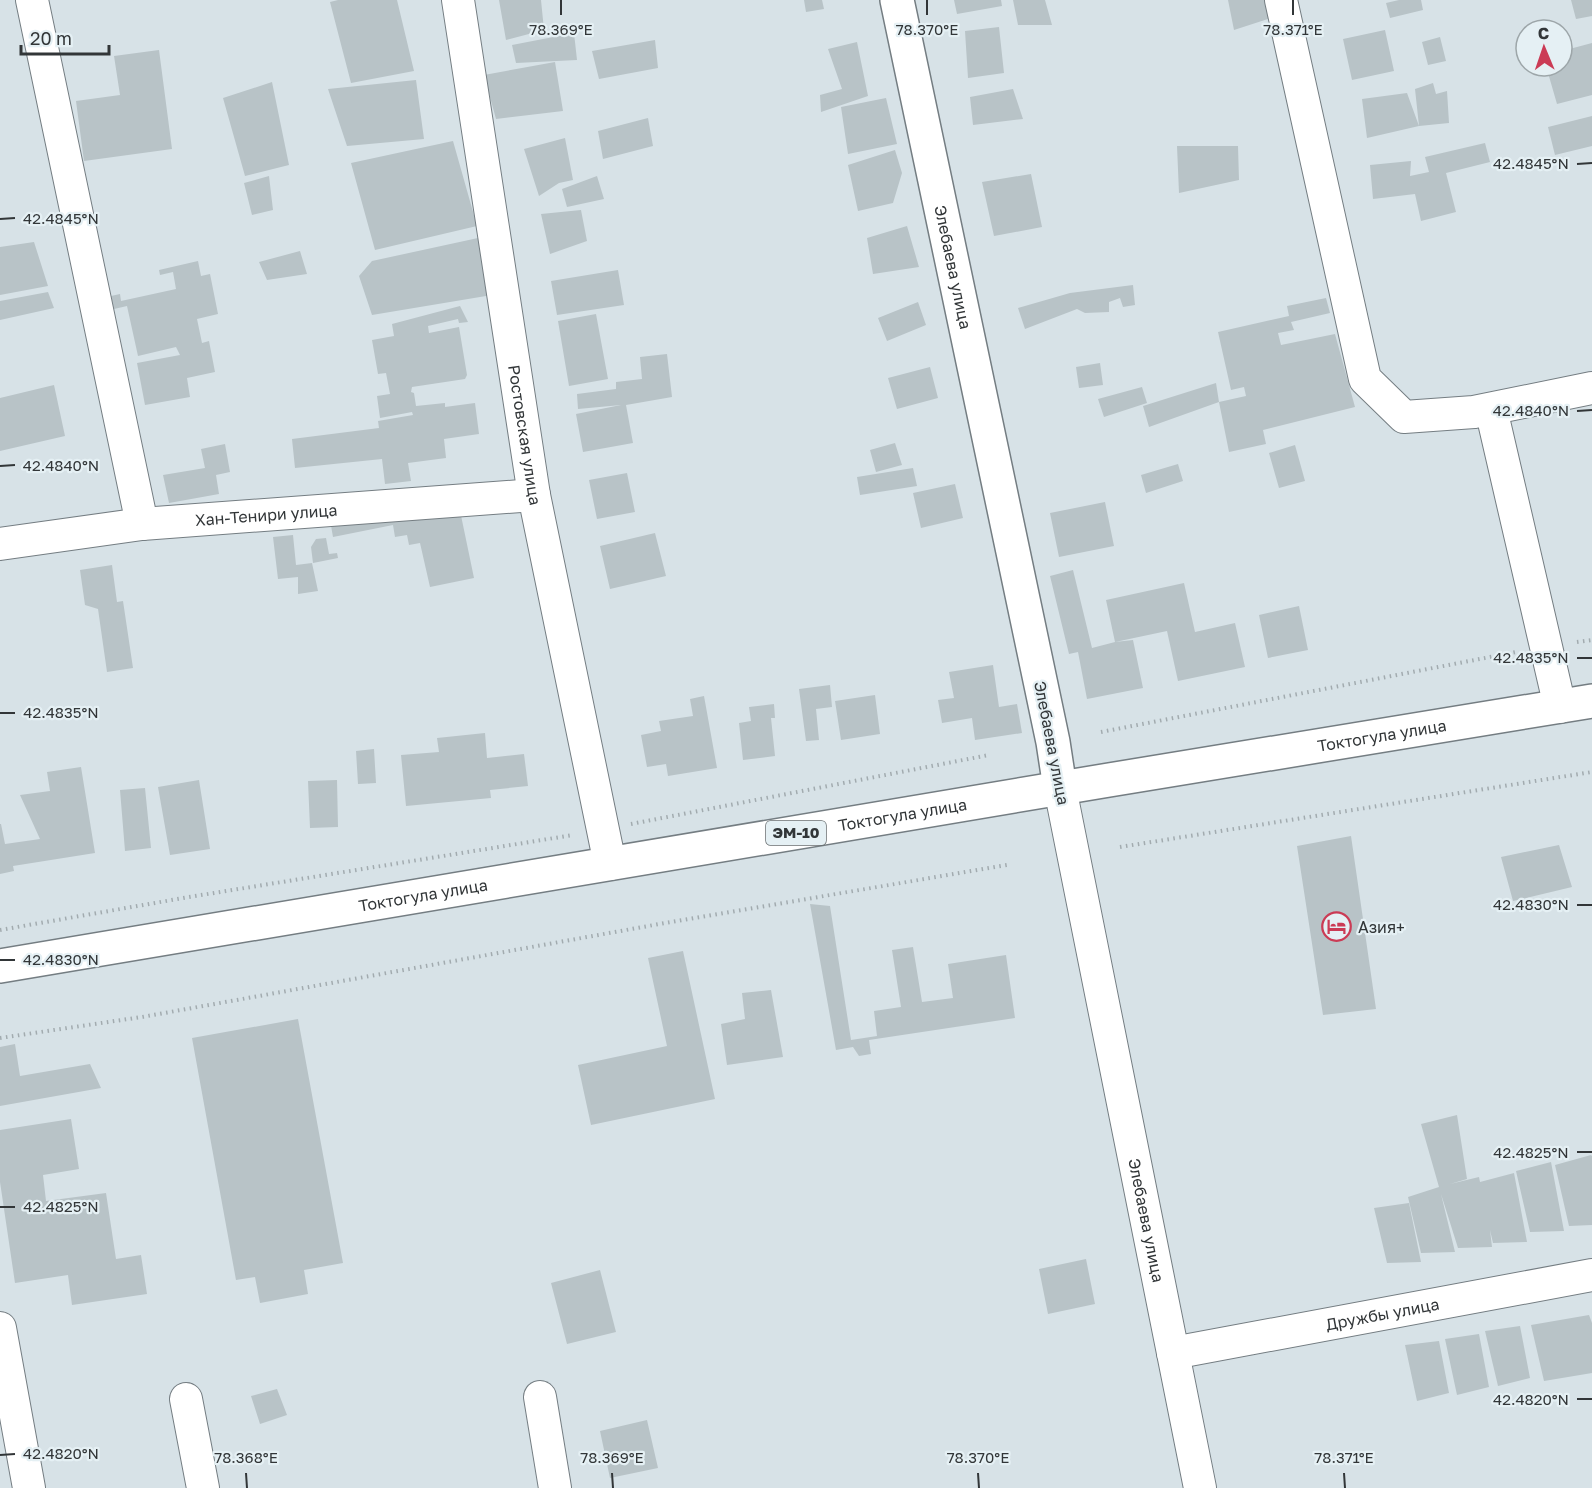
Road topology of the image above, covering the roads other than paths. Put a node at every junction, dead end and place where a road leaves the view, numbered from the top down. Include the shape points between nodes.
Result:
1 (32, 0) edge
2 (458, 0) edge
3 (897, 0) edge
4 (1281, 0) edge
5 (1592, 388) edge
6 (1491, 409) junction
7 (534, 495) junction
8 (142, 524) junction
9 (0, 544) edge
10 (1592, 701) edge
11 (1560, 707) junction
12 (1060, 788) junction
13 (610, 864) junction
14 (0, 966) edge
15 (1592, 1275) edge
16 (0, 1328) edge
17 (1173, 1353) junction
18 (540, 1397) dead end
19 (186, 1399) dead end
20 (30, 1488) edge
21 (203, 1488) edge
22 (555, 1488) edge
23 (1200, 1488) edge

1 - 8 street
2 - 7 street, Ростовская улица
3 - 12 main road, Элебаева улица
4 - 6 street via 1365,379 1404,417
5 - 6 street
6 - 11 street
7 - 8 street, Хан-Тенири улица
7 - 13 street, Ростовская улица
8 - 9 street, Хан-Тенири улица
10 - 11 main road, Токтогула улица / ЭМ-10
11 - 12 main road, Токтогула улица / ЭМ-10
12 - 13 main road, Токтогула улица / ЭМ-10
12 - 17 street, Элебаева улица
13 - 14 main road, Токтогула улица / ЭМ-10
15 - 17 street, Дружбы улица
16 - 20 street
17 - 23 street, Элебаева улица
18 - 22 street
19 - 21 street

